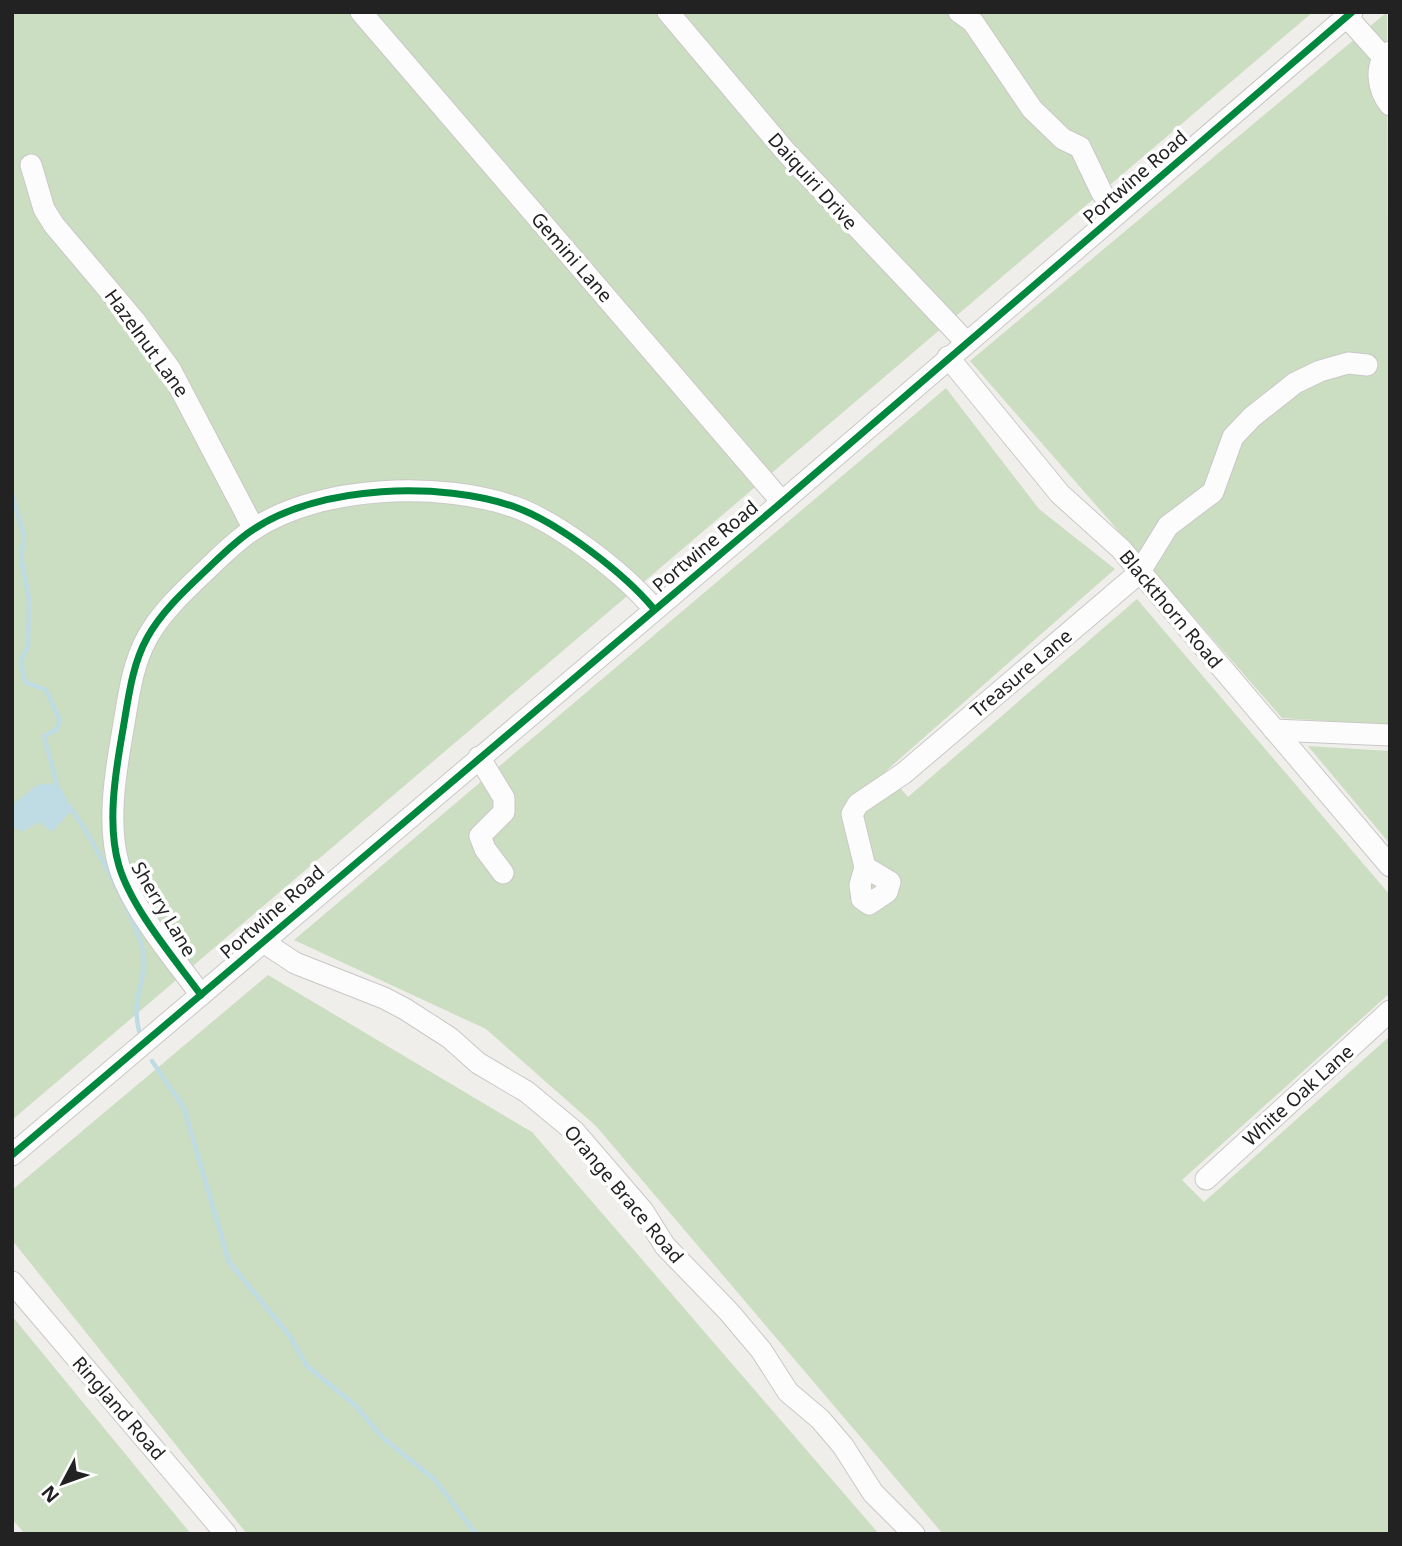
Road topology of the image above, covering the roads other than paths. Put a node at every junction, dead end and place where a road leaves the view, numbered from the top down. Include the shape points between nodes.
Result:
1 (668, 12) edge
2 (959, 12) edge
3 (1349, 15) edge
4 (372, 16) edge
5 (1386, 54) edge
6 (1390, 105) edge
7 (31, 165) dead end
8 (1118, 213) junction
9 (966, 342) junction
10 (948, 358) junction
11 (1367, 365) dead end
12 (782, 502) junction
13 (254, 529) junction
14 (1139, 573) junction
15 (654, 609) junction
16 (1274, 730) junction
17 (1390, 735) edge
18 (479, 757) junction
19 (1390, 866) edge
20 (865, 867) dead end
21 (503, 873) dead end
22 (262, 941) junction
23 (201, 995) junction
24 (1390, 1011) edge
25 (12, 1154) edge
26 (1206, 1178) dead end
27 (12, 1282) edge
28 (226, 1534) edge
29 (914, 1534) edge

1 - 9 street, Daiquiri Drive via 786,152
2 - 8 street via 973,22 1032,109 1063,139 1080,148 1102,193
3 - 5 street
3 - 8 street, Portwine Road
4 - 12 street, Gemini Lane
5 - 6 street via 1379,81
7 - 13 street, Hazelnut Lane via 44,209 54,225 170,369
8 - 9 street, Portwine Road
9 - 10 street, Portwine Road
10 - 12 street, Portwine Road
10 - 14 street, Blackthorn Road via 1060,494 1101,528
11 - 14 street, Treasure Lane via 1348,363 1320,371 1295,383 1252,417 1233,437 1213,492 1168,526
12 - 15 street, Portwine Road
13 - 15 street, Sherry Lane via 321,499 342,495 467,495 536,516 635,587
13 - 23 street, Sherry Lane via 189,587 146,639 131,685 117,768 115,835 122,874
14 - 16 street, Blackthorn Road
14 - 20 street, Treasure Lane via 904,773 858,804 852,814
15 - 18 street, Portwine Road
16 - 17 street
16 - 19 street, Blackthorn Road
18 - 21 street via 504,798 503,812 480,836
18 - 22 street, Portwine Road
22 - 23 street, Portwine Road
22 - 29 street, Orange Brace Road via 295,963 405,1009 559,1117 643,1211 666,1246 761,1350 788,1392 843,1446 873,1493
23 - 25 street, Portwine Road
24 - 26 street, White Oak Lane
27 - 28 street, Ringland Road

